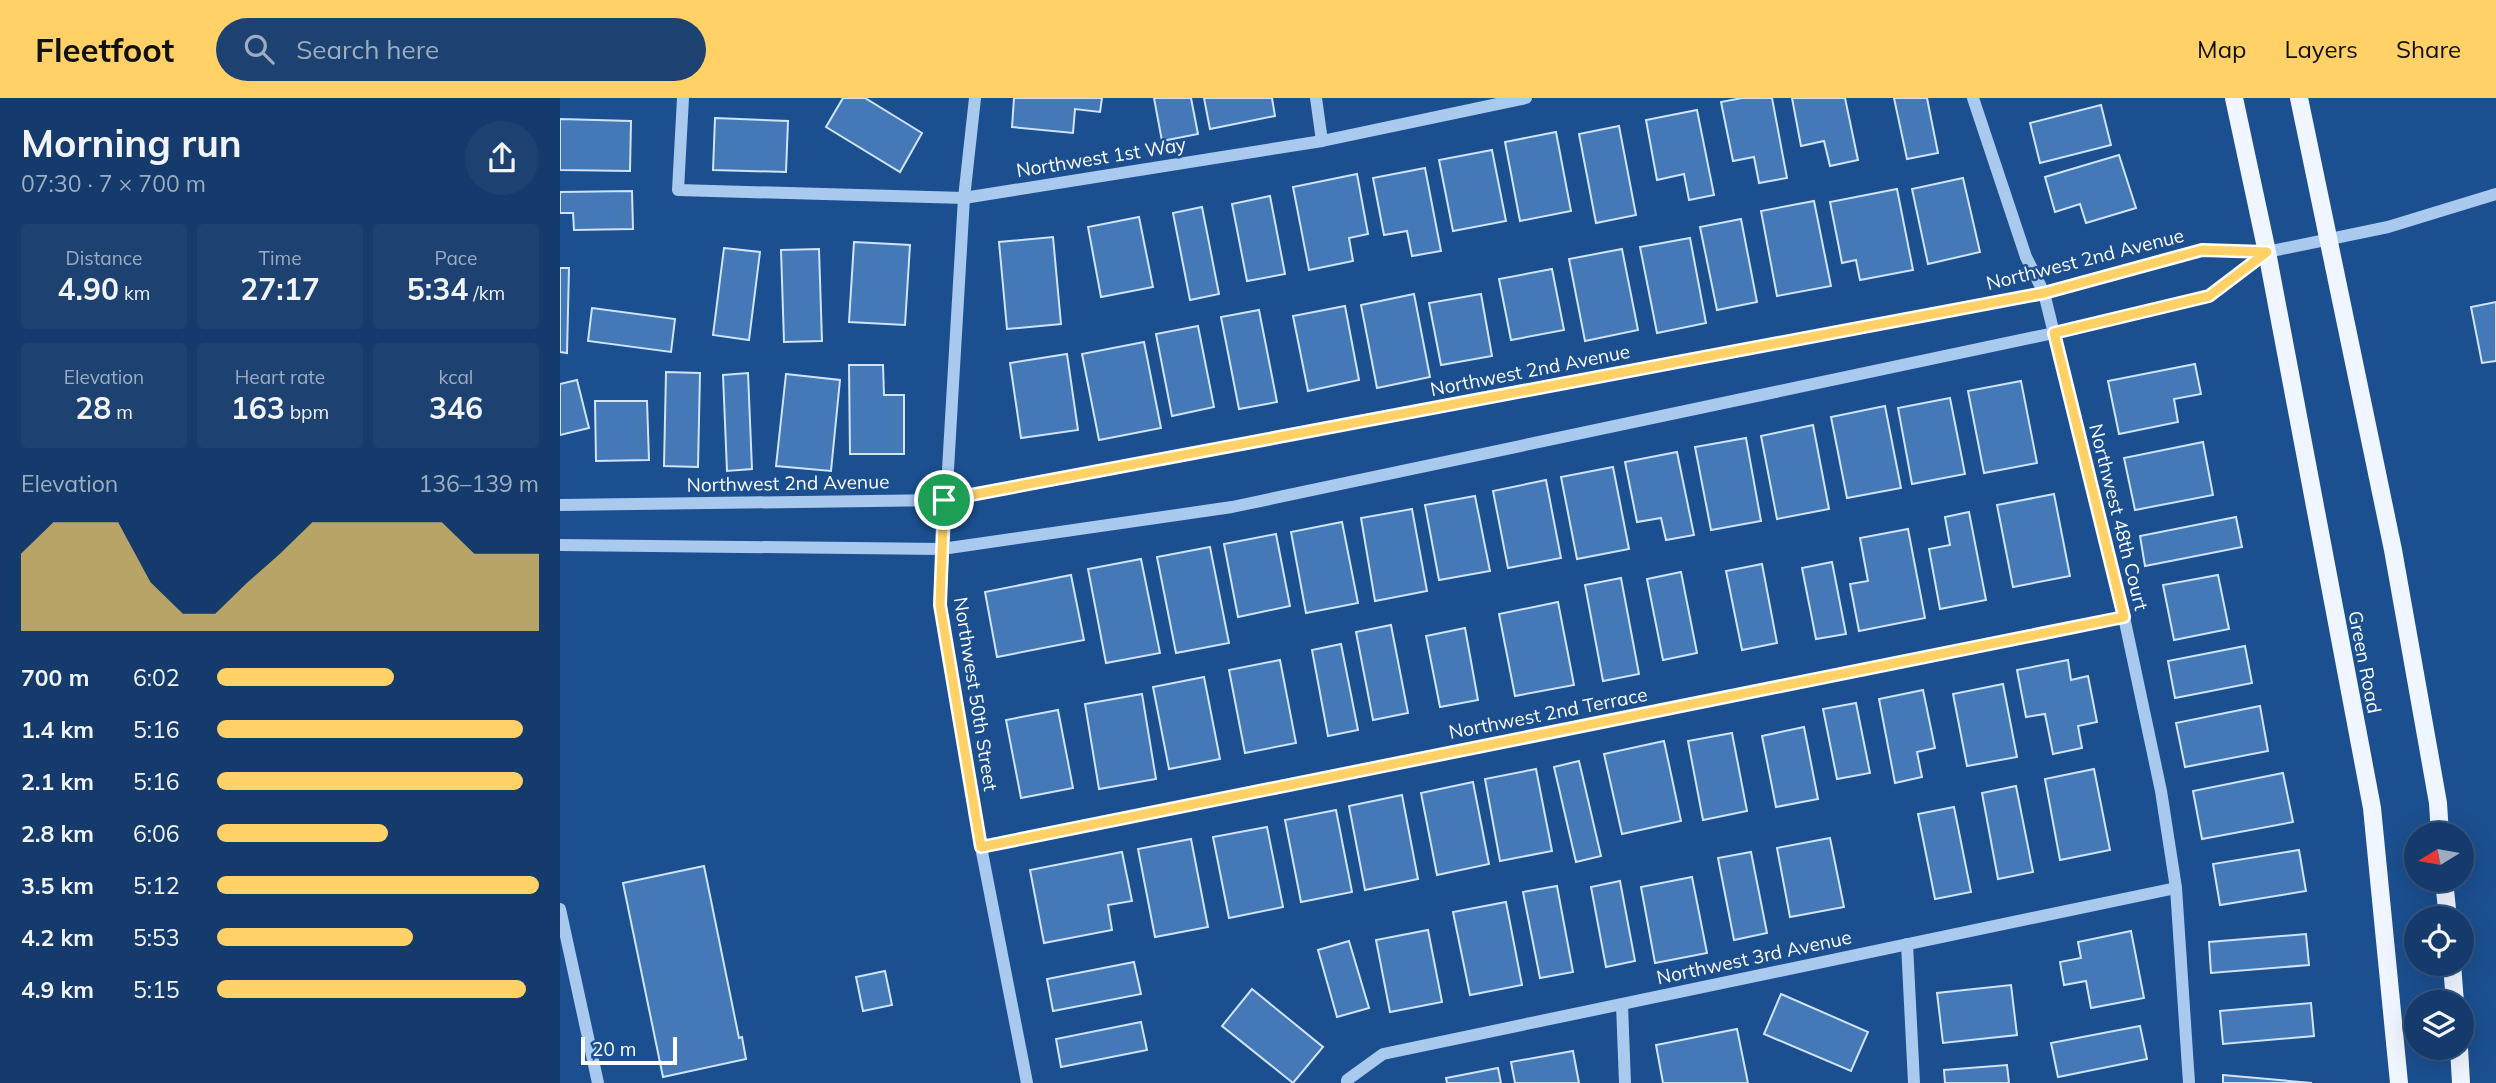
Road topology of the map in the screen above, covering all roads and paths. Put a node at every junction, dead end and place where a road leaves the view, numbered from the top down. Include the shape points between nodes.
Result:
1 (683, 98) edge
2 (975, 98) edge
3 (1316, 98) edge
4 (1526, 98) edge
5 (1973, 98) edge
6 (2234, 98) edge
7 (2299, 98) edge
8 (1322, 141) junction
9 (2496, 194) edge
10 (964, 198) junction
11 (2328, 240) junction
12 (2267, 252) junction
13 (2044, 293) junction
14 (2054, 333) junction
15 (944, 500) junction
16 (560, 505) edge
17 (560, 545) edge
18 (942, 549) junction
19 (2124, 617) junction
20 (2440, 822) edge
21 (981, 847) junction
22 (2176, 888) junction
23 (560, 909) edge
24 (1907, 944) junction
25 (1622, 1006) junction
26 (2460, 1060) edge
27 (1347, 1082) edge
28 (597, 1083) edge
29 (1027, 1083) edge
30 (1625, 1083) edge
31 (1914, 1083) edge
32 (2189, 1083) edge
33 (2399, 1083) edge
34 (2461, 1083) edge

1 - 10 street, Northwest 1st Way via 678,190
2 - 10 street, Northwest 50th Street
3 - 8 street
4 - 8 street, Northwest 1st Way
5 - 13 street, Northwest 48th Court via 2026,257
6 - 12 main road, Green Road
7 - 11 main road
8 - 10 street, Northwest 1st Way
9 - 11 street
10 - 15 street, Northwest 50th Street
11 - 12 street
11 - 20 main road via 2393,550
12 - 13 street, Northwest 2nd Avenue via 2202,250
12 - 14 street via 2209,296
12 - 33 main road, Green Road via 2372,808
13 - 14 street, Northwest 48th Court
13 - 15 street, Northwest 2nd Avenue
14 - 18 street via 1232,507
14 - 19 street, Northwest 48th Court
15 - 16 street, Northwest 2nd Avenue
15 - 18 street, Northwest 50th Street
17 - 18 street
18 - 21 street, Northwest 50th Street via 940,605
19 - 21 street, Northwest 2nd Terrace
19 - 22 street, Northwest 48th Court via 2161,791
21 - 29 street, Northwest 50th Street
22 - 24 street, Northwest 3rd Avenue
22 - 32 street, Northwest 48th Court
23 - 28 street
24 - 25 street, Northwest 3rd Avenue
24 - 31 street
25 - 27 street, Northwest 3rd Avenue via 1383,1055
25 - 30 street
26 - 34 main road

